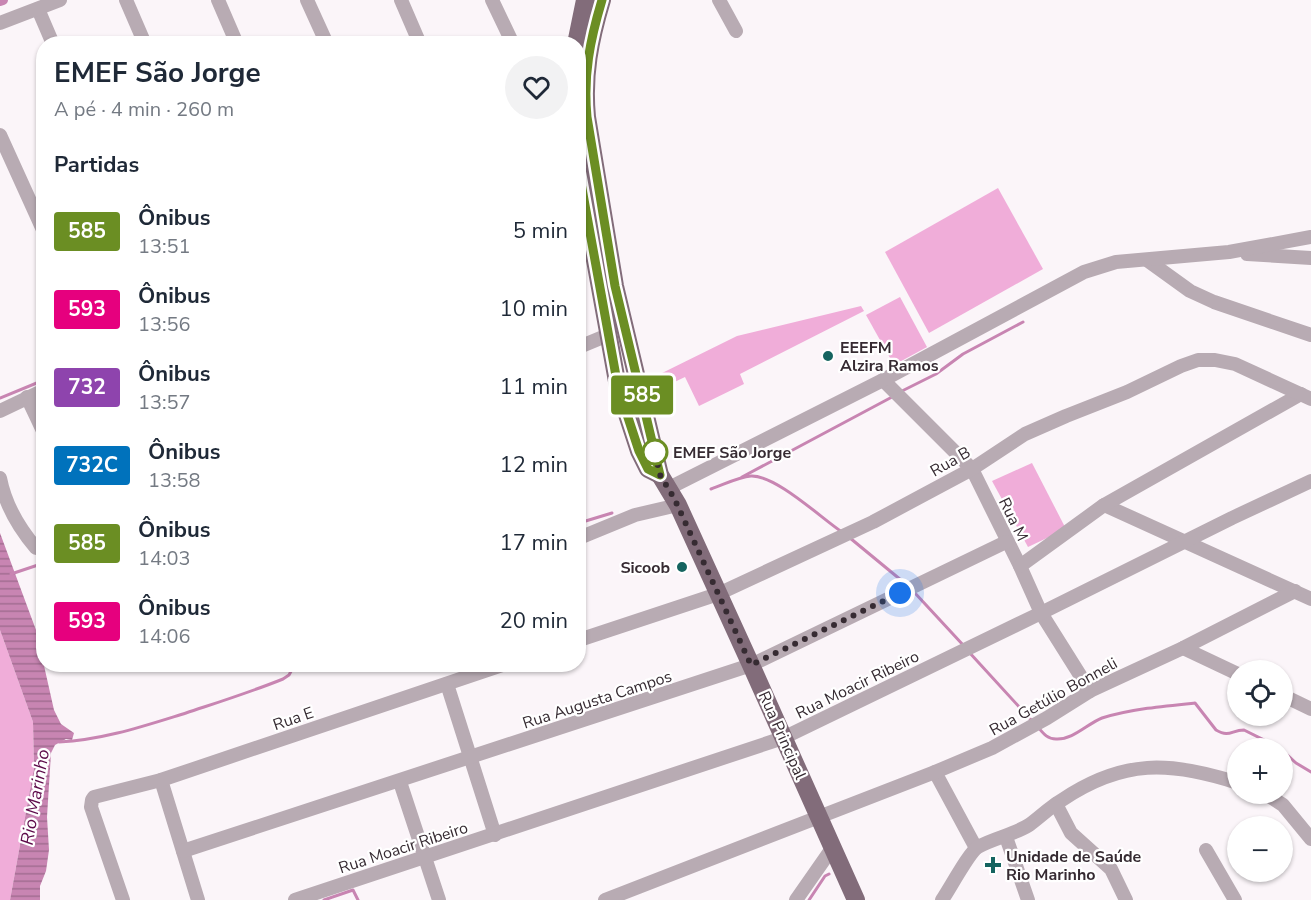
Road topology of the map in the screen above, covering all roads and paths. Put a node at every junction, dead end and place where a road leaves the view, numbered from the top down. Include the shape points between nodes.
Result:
1 (60, 0) edge
2 (126, 0) edge
3 (218, 0) edge
4 (307, 0) edge
5 (400, 0) edge
6 (492, 0) edge
7 (585, 0) edge
8 (602, 0) edge
9 (719, 0) edge
10 (38, 9) junction
11 (0, 23) edge
12 (736, 31) dead end
13 (50, 36) edge
14 (142, 36) edge
15 (234, 36) edge
16 (323, 36) edge
17 (416, 36) edge
18 (509, 36) edge
19 (578, 36) edge
20 (586, 65) edge
21 (586, 108) edge
22 (0, 135) edge
23 (586, 211) edge
24 (36, 214) edge
25 (1311, 237) edge
26 (1229, 252) junction
27 (1311, 258) edge
28 (1147, 260) junction
29 (608, 335) junction
30 (1311, 335) edge
31 (586, 344) edge
32 (883, 380) junction
33 (36, 394) edge
34 (1306, 397) edge
35 (27, 398) junction
36 (0, 411) edge
37 (36, 417) edge
38 (972, 469) junction
39 (0, 478) edge
40 (1311, 481) edge
41 (1295, 489) junction
42 (670, 492) junction
43 (1311, 496) edge
44 (1104, 505) junction
45 (586, 535) edge
46 (1185, 541) junction
47 (1006, 542) junction
48 (36, 548) edge
49 (1020, 566) junction
50 (1295, 591) junction
51 (718, 594) junction
52 (1311, 599) edge
53 (1041, 613) junction
54 (586, 638) edge
55 (1183, 648) junction
56 (751, 665) junction
57 (1227, 669) edge
58 (482, 672) edge
59 (447, 684) junction
60 (1090, 691) junction
61 (1293, 700) edge
62 (1311, 709) edge
63 (783, 738) junction
64 (472, 758) junction
65 (935, 772) junction
66 (161, 780) junction
67 (1227, 780) edge
68 (400, 782) junction
69 (1056, 804) junction
70 (1281, 804) edge
71 (820, 816) junction
72 (495, 835) junction
73 (1006, 837) junction
74 (1311, 839) edge
75 (833, 847) junction
76 (976, 848) junction
77 (1206, 850) dead end
78 (183, 851) junction
79 (426, 857) junction
80 (123, 900) edge
81 (198, 900) edge
82 (295, 900) edge
83 (439, 900) edge
84 (605, 900) edge
85 (796, 900) edge
86 (856, 900) edge
87 (942, 900) edge
88 (1028, 900) edge
89 (1126, 900) edge
90 (1235, 900) edge

1 - 10 street
2 - 14 street
3 - 15 street
4 - 16 street
5 - 17 street
6 - 18 street
7 - 19 main road
8 - 20 main road, Rua Principal
9 - 12 street
10 - 11 street
10 - 13 street
21 - 42 main road, Rua Principal via 615,286
22 - 24 street
23 - 29 main road, Rua Principal
25 - 26 street
26 - 27 street
26 - 28 street
28 - 30 street via 1190,291 1214,302
28 - 32 street via 1116,261 1084,272
29 - 31 street
29 - 42 main road, Rua Principal via 618,387 639,451 648,469
32 - 38 street, Rua M
32 - 42 street
33 - 35 street
34 - 38 street, Rua B via 1235,364 1198,360 1025,434
34 - 44 street
35 - 36 street
35 - 37 street
38 - 47 street, Rua M
38 - 51 street, Rua B via 873,522
39 - 48 street via 7,501
40 - 41 street, Rua Moacir Ribeiro
41 - 43 street
41 - 46 street, Rua Moacir Ribeiro
42 - 45 street via 635,515
42 - 51 main road, Rua Principal
44 - 46 street
44 - 49 street
46 - 50 street
46 - 53 street, Rua Moacir Ribeiro
47 - 49 street, Rua M
47 - 56 street, Rua Augusta Campos
49 - 53 street, Rua M
50 - 52 street
50 - 55 street, Rua Getúlio Bonneli
51 - 54 street
51 - 56 main road, Rua Principal
53 - 60 street, Rua M
53 - 63 street, Rua Moacir Ribeiro
55 - 57 street
55 - 60 street, Rua Getúlio Bonneli
56 - 63 main road, Rua Principal
56 - 64 street, Rua Augusta Campos
58 - 59 street, Rua E
59 - 64 street
59 - 66 street, Rua E
60 - 65 street, Rua Getúlio Bonneli via 992,748
61 - 62 street
63 - 71 main road, Rua Principal
63 - 72 street, Rua Moacir Ribeiro
64 - 68 street, Rua Augusta Campos
64 - 72 street
65 - 71 street, Rua Getúlio Bonneli
65 - 76 street
66 - 78 street
66 - 80 street, Rua E via 98,795 92,800 91,807
67 - 69 street via 1183,768 1142,767 1099,780
68 - 78 street, Rua Augusta Campos
68 - 79 street
69 - 73 street
69 - 89 street via 1071,832 1111,869
70 - 74 street
71 - 75 main road, Rua Principal
71 - 84 street, Rua Getúlio Bonneli
72 - 79 street, Rua Moacir Ribeiro
73 - 76 street
73 - 88 street
75 - 85 street
75 - 86 main road, Rua Principal
76 - 87 street
77 - 90 street
78 - 81 street
79 - 82 street, Rua Moacir Ribeiro
79 - 83 street

